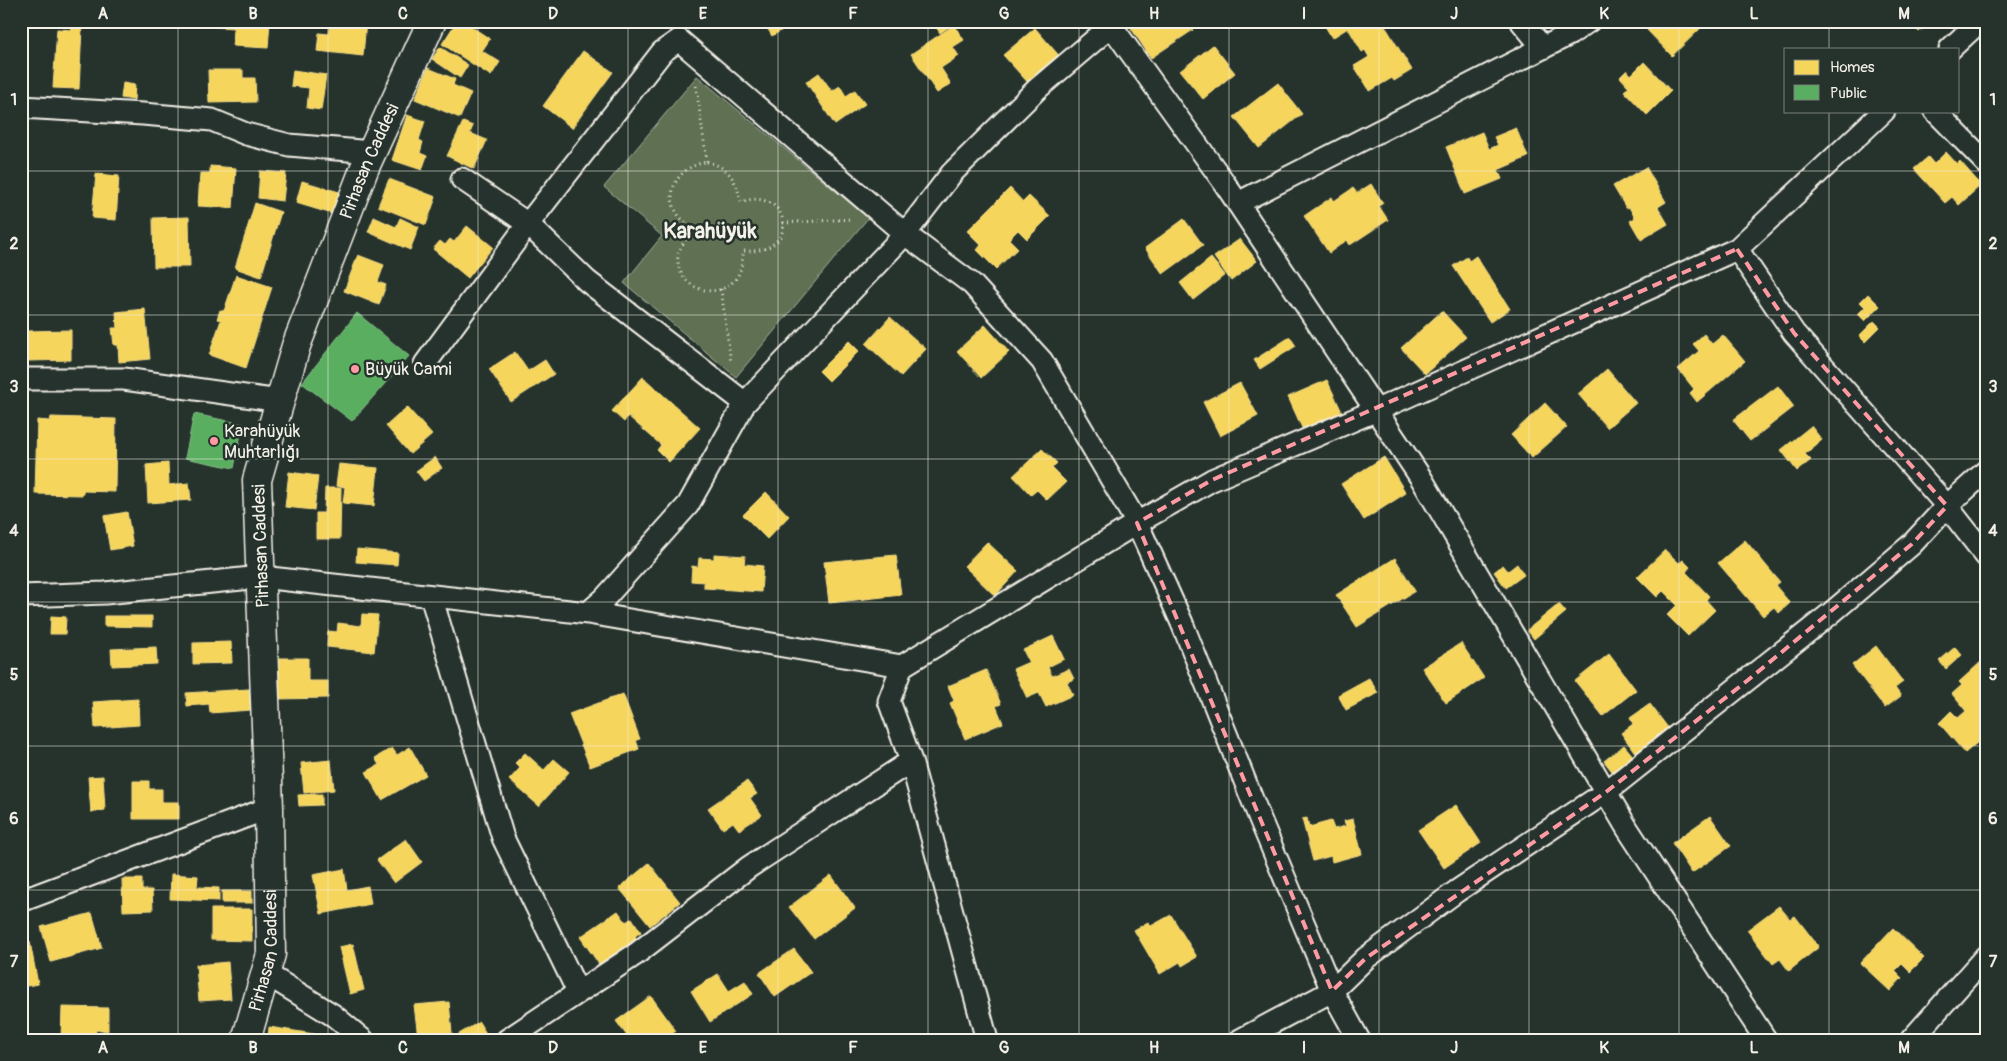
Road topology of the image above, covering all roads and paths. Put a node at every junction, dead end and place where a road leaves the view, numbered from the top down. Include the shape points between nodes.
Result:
1 (432, 21) edge
2 (1520, 21) edge
3 (1589, 21) edge
4 (1980, 21) edge
5 (1110, 24) edge
6 (1543, 48) junction
7 (1951, 48) edge
8 (691, 51) junction
9 (21, 107) edge
10 (1883, 112) edge
11 (1936, 112) edge
12 (372, 152) junction
13 (707, 162) junction
14 (1986, 163) edge
15 (462, 179) dead end
16 (1238, 203) junction
17 (884, 217) junction
18 (783, 223) junction
19 (528, 224) junction
20 (694, 229) junction
21 (905, 234) junction
22 (666, 235) dead end
23 (1736, 249) junction
24 (721, 289) junction
25 (425, 364) dead end
26 (21, 378) edge
27 (740, 400) junction
28 (280, 401) junction
29 (1377, 410) junction
30 (1986, 471) edge
31 (1947, 506) junction
32 (1137, 523) junction
33 (1986, 556) edge
34 (261, 577) junction
35 (21, 596) edge
36 (431, 596) junction
37 (588, 613) junction
38 (902, 666) junction
39 (911, 761) junction
40 (1606, 792) junction
41 (269, 808) junction
42 (21, 901) edge
43 (1986, 956) edge
44 (265, 973) junction
45 (1332, 991) junction
46 (578, 992) junction
47 (246, 1040) edge
48 (363, 1040) edge
49 (507, 1040) edge
50 (987, 1040) edge
51 (1240, 1040) edge
52 (1359, 1040) edge
53 (1766, 1040) edge
54 (1911, 1040) edge

1 - 12 street, Pirhasan Caddesi
2 - 6 street
3 - 6 street
4 - 7 street
5 - 16 street
5 - 21 street via 1037,89 952,173
6 - 16 street
8 - 13 path
8 - 17 street
8 - 19 street via 679,40 662,52
9 - 12 street via 212,120 246,134 289,145
10 - 23 street
11 - 14 street
12 - 28 street, Pirhasan Caddesi via 296,346
13 - 18 path via 718,165 734,179 741,202 765,199 778,210
13 - 20 path via 686,168 673,186 674,207
15 - 19 street
16 - 29 street
17 - 18 path
17 - 21 street
18 - 24 path via 781,235 770,248 744,251 738,275
19 - 25 street
19 - 27 street via 587,281
20 - 22 path
20 - 24 path via 678,254 682,276 700,290
21 - 27 street
21 - 32 street via 972,284 1042,361
23 - 29 street
23 - 31 street via 1794,333
24 - 27 path
26 - 28 street via 124,379
27 - 37 street via 688,505
28 - 34 street, Pirhasan Caddesi via 257,480
29 - 32 street via 1212,480
29 - 40 street via 1421,478
30 - 31 street
31 - 33 street
31 - 40 street via 1912,544 1830,614
32 - 38 street
32 - 45 street via 1182,623
34 - 35 street via 105,593
34 - 36 street
34 - 41 street, Pirhasan Caddesi
36 - 37 street
36 - 46 street via 503,838
37 - 38 street
38 - 39 street via 889,701
39 - 46 street via 749,867 636,954
39 - 50 street
40 - 45 street via 1457,891 1366,958
40 - 53 street
41 - 42 street
41 - 44 street, Pirhasan Caddesi via 271,954
43 - 54 street
44 - 47 street, Pirhasan Caddesi
44 - 48 street via 333,1015
45 - 51 street
45 - 52 street
46 - 49 street

